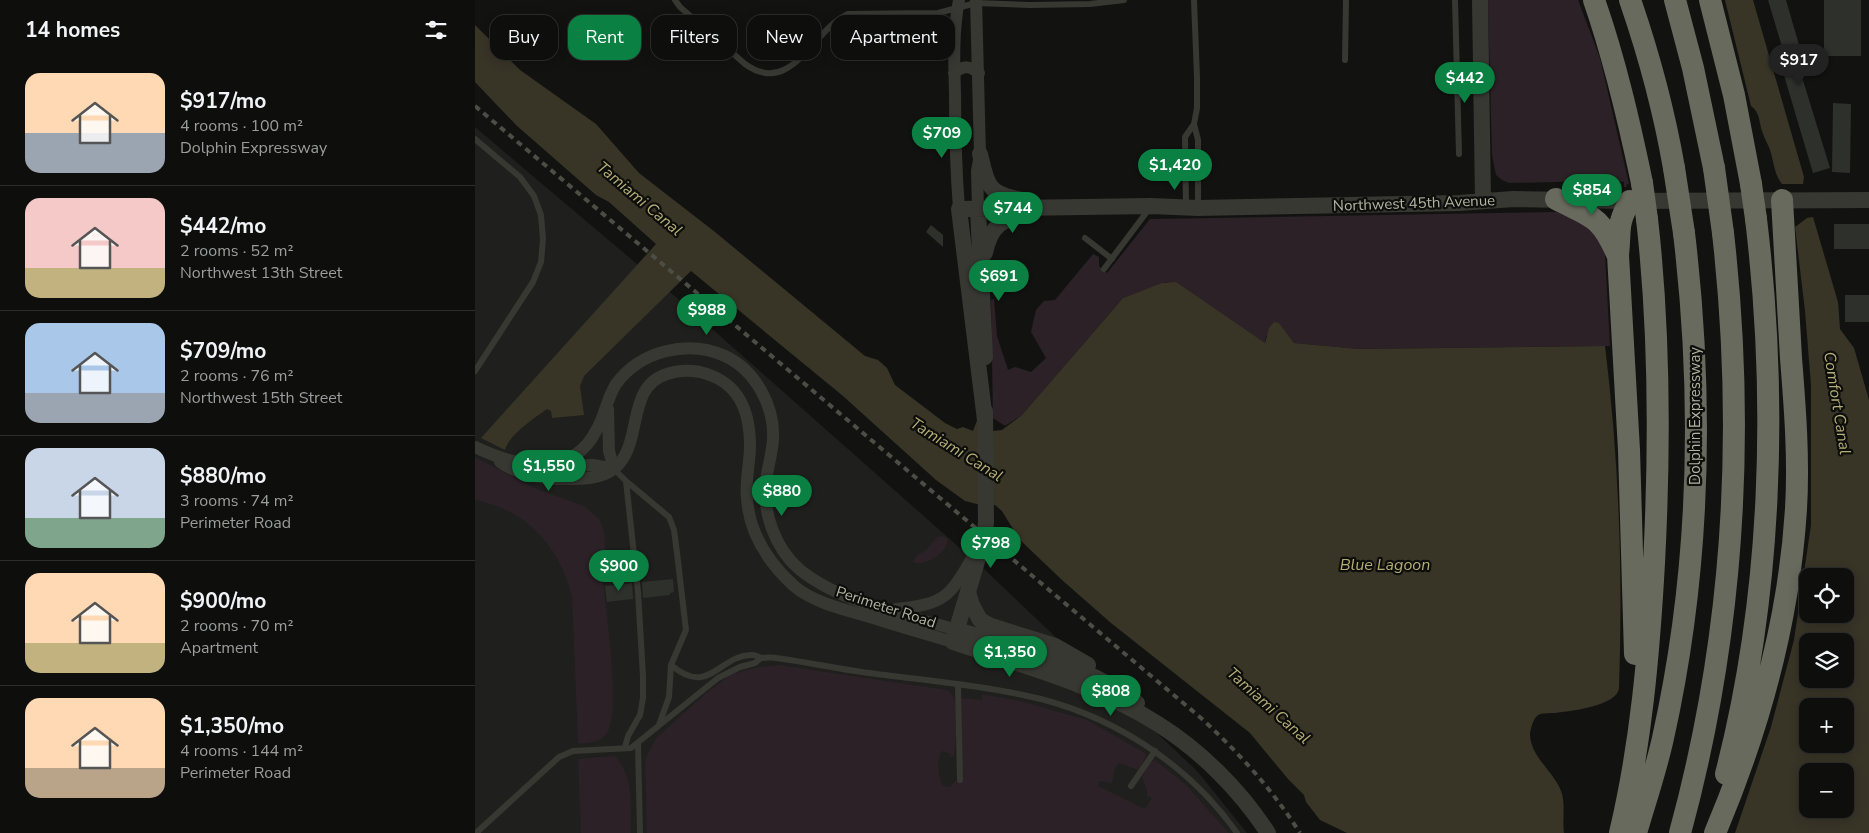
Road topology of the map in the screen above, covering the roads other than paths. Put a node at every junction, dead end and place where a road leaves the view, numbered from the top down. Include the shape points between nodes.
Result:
1 (675, 0) edge
2 (1124, 0) edge
3 (1194, 0) edge
4 (1346, 0) edge
5 (1455, 0) edge
6 (1480, 0) edge
7 (1594, 0) edge
8 (1630, 0) edge
9 (1675, 0) edge
10 (1710, 0) edge
11 (977, 1) edge
12 (1013, 2) edge
13 (958, 4) edge
14 (1345, 60) dead end
15 (954, 73) junction
16 (979, 73) junction
17 (1194, 124) junction
18 (475, 139) edge
19 (980, 154) junction
20 (1459, 154) dead end
21 (1636, 192) junction
22 (1869, 195) edge
23 (1556, 199) junction
24 (1783, 200) junction
25 (1869, 200) edge
26 (1483, 201) junction
27 (1151, 206) junction
28 (1054, 207) junction
29 (1192, 207) junction
30 (959, 208) junction
31 (978, 208) junction
32 (1085, 238) dead end
33 (1618, 255) junction
34 (1112, 259) junction
35 (1104, 269) dead end
36 (981, 273) junction
37 (475, 371) edge
38 (608, 399) junction
39 (985, 420) junction
40 (475, 447) edge
41 (491, 455) junction
42 (550, 466) junction
43 (614, 469) junction
44 (627, 481) junction
45 (985, 530) junction
46 (968, 592) junction
47 (889, 610) junction
48 (955, 636) junction
49 (761, 658) junction
50 (671, 665) junction
51 (958, 685) junction
52 (1130, 697) junction
53 (1158, 724) junction
54 (659, 725) junction
55 (1639, 730) junction
56 (638, 744) junction
57 (625, 747) junction
58 (1155, 751) junction
59 (960, 780) dead end
60 (1131, 786) dead end
61 (476, 833) edge
62 (640, 833) edge
63 (1237, 833) edge
64 (1268, 833) edge
65 (1620, 833) edge
66 (1637, 833) edge
67 (1680, 833) edge
68 (1711, 833) edge
69 (1715, 833) edge

1 - 13 lane via 745,64 768,73 781,72 793,65 835,22 848,14 939,13
2 - 12 lane via 1090,4
3 - 17 lane via 1197,77
4 - 14 lane
5 - 20 lane
6 - 26 street
7 - 21 highway via 1625,103
8 - 66 highway, Dolphin Expressway, bridge via 1654,76 1674,168 1684,233 1696,370 1692,550 1683,623 1663,740
9 - 67 highway, bridge via 1714,168 1723,233 1736,414 1727,593 1697,768
10 - 68 highway, bridge via 1732,87 1751,184 1764,293 1768,383 1767,468 1757,600 1744,689
11 - 12 lane
11 - 13 lane
11 - 16 street
13 - 15 street
15 - 16 street via 961,67 967,67
15 - 30 street
16 - 19 street
17 - 29 lane via 1198,140
17 - 29 lane via 1185,137
18 - 37 lane via 520,177 535,196 543,239 541,262 533,282
19 - 28 street via 985,177 995,191 1011,198
19 - 31 street
21 - 23 street, Northwest 45th Avenue
21 - 24 street, Northwest 45th Avenue
21 - 33 highway via 1621,216
21 - 55 highway, bridge via 1647,219 1655,310 1657,457 1653,583
22 - 25 lane
23 - 26 street, Northwest 45th Avenue
23 - 33 highway via 1598,222 1610,236
24 - 25 street, Northwest 45th Avenue
24 - 69 highway via 1795,418 1796,508 1792,558 1767,687 1742,769
26 - 29 street, Northwest 45th Avenue
27 - 28 street, Northwest 45th Avenue
27 - 29 street, Northwest 45th Avenue
27 - 34 lane
28 - 31 street, Northwest 45th Avenue
28 - 36 street via 1006,220 993,229
30 - 31 street, Northwest 45th Avenue
30 - 39 street
31 - 36 street
32 - 34 lane
33 - 55 highway
34 - 35 lane
36 - 39 street
38 - 42 street, Perimeter Road via 592,439 574,456
38 - 43 street via 608,438
38 - 47 street, Perimeter Road via 616,385 636,365 666,351 681,348 711,351 739,365 757,385 769,407 773,441 765,499 771,529 778,542 797,567 819,584 843,596
39 - 45 street
40 - 41 street, Perimeter Road
41 - 42 street, Perimeter Road
41 - 43 street, Perimeter Road via 515,470 552,479 596,478
42 - 43 street via 593,465
43 - 44 lane
43 - 48 street, Perimeter Road via 627,453 641,399 653,381 686,370 724,381 736,392 748,418 747,498 750,518 766,555 780,572 796,588 819,600
44 - 50 lane via 669,516 675,530 686,630
44 - 57 lane via 643,683 640,715
45 - 46 street
45 - 47 street via 957,584 948,593 931,604
46 - 48 street
46 - 52 street via 980,620 1055,646 1096,670
47 - 48 street, Perimeter Road
48 - 52 street, Perimeter Road via 1075,668
48 - 53 street, Perimeter Road via 1077,684
49 - 50 lane via 754,655 741,658 697,678
49 - 51 lane
49 - 54 lane via 726,673
50 - 54 lane via 669,697
51 - 58 lane via 1024,695 1066,707 1107,723
51 - 59 lane
52 - 53 street, Perimeter Road
53 - 64 street, Perimeter Road via 1222,776
54 - 56 lane
55 - 65 highway
56 - 57 lane
56 - 62 lane
57 - 61 lane via 573,751 559,757
58 - 60 lane
58 - 63 lane via 1205,794

